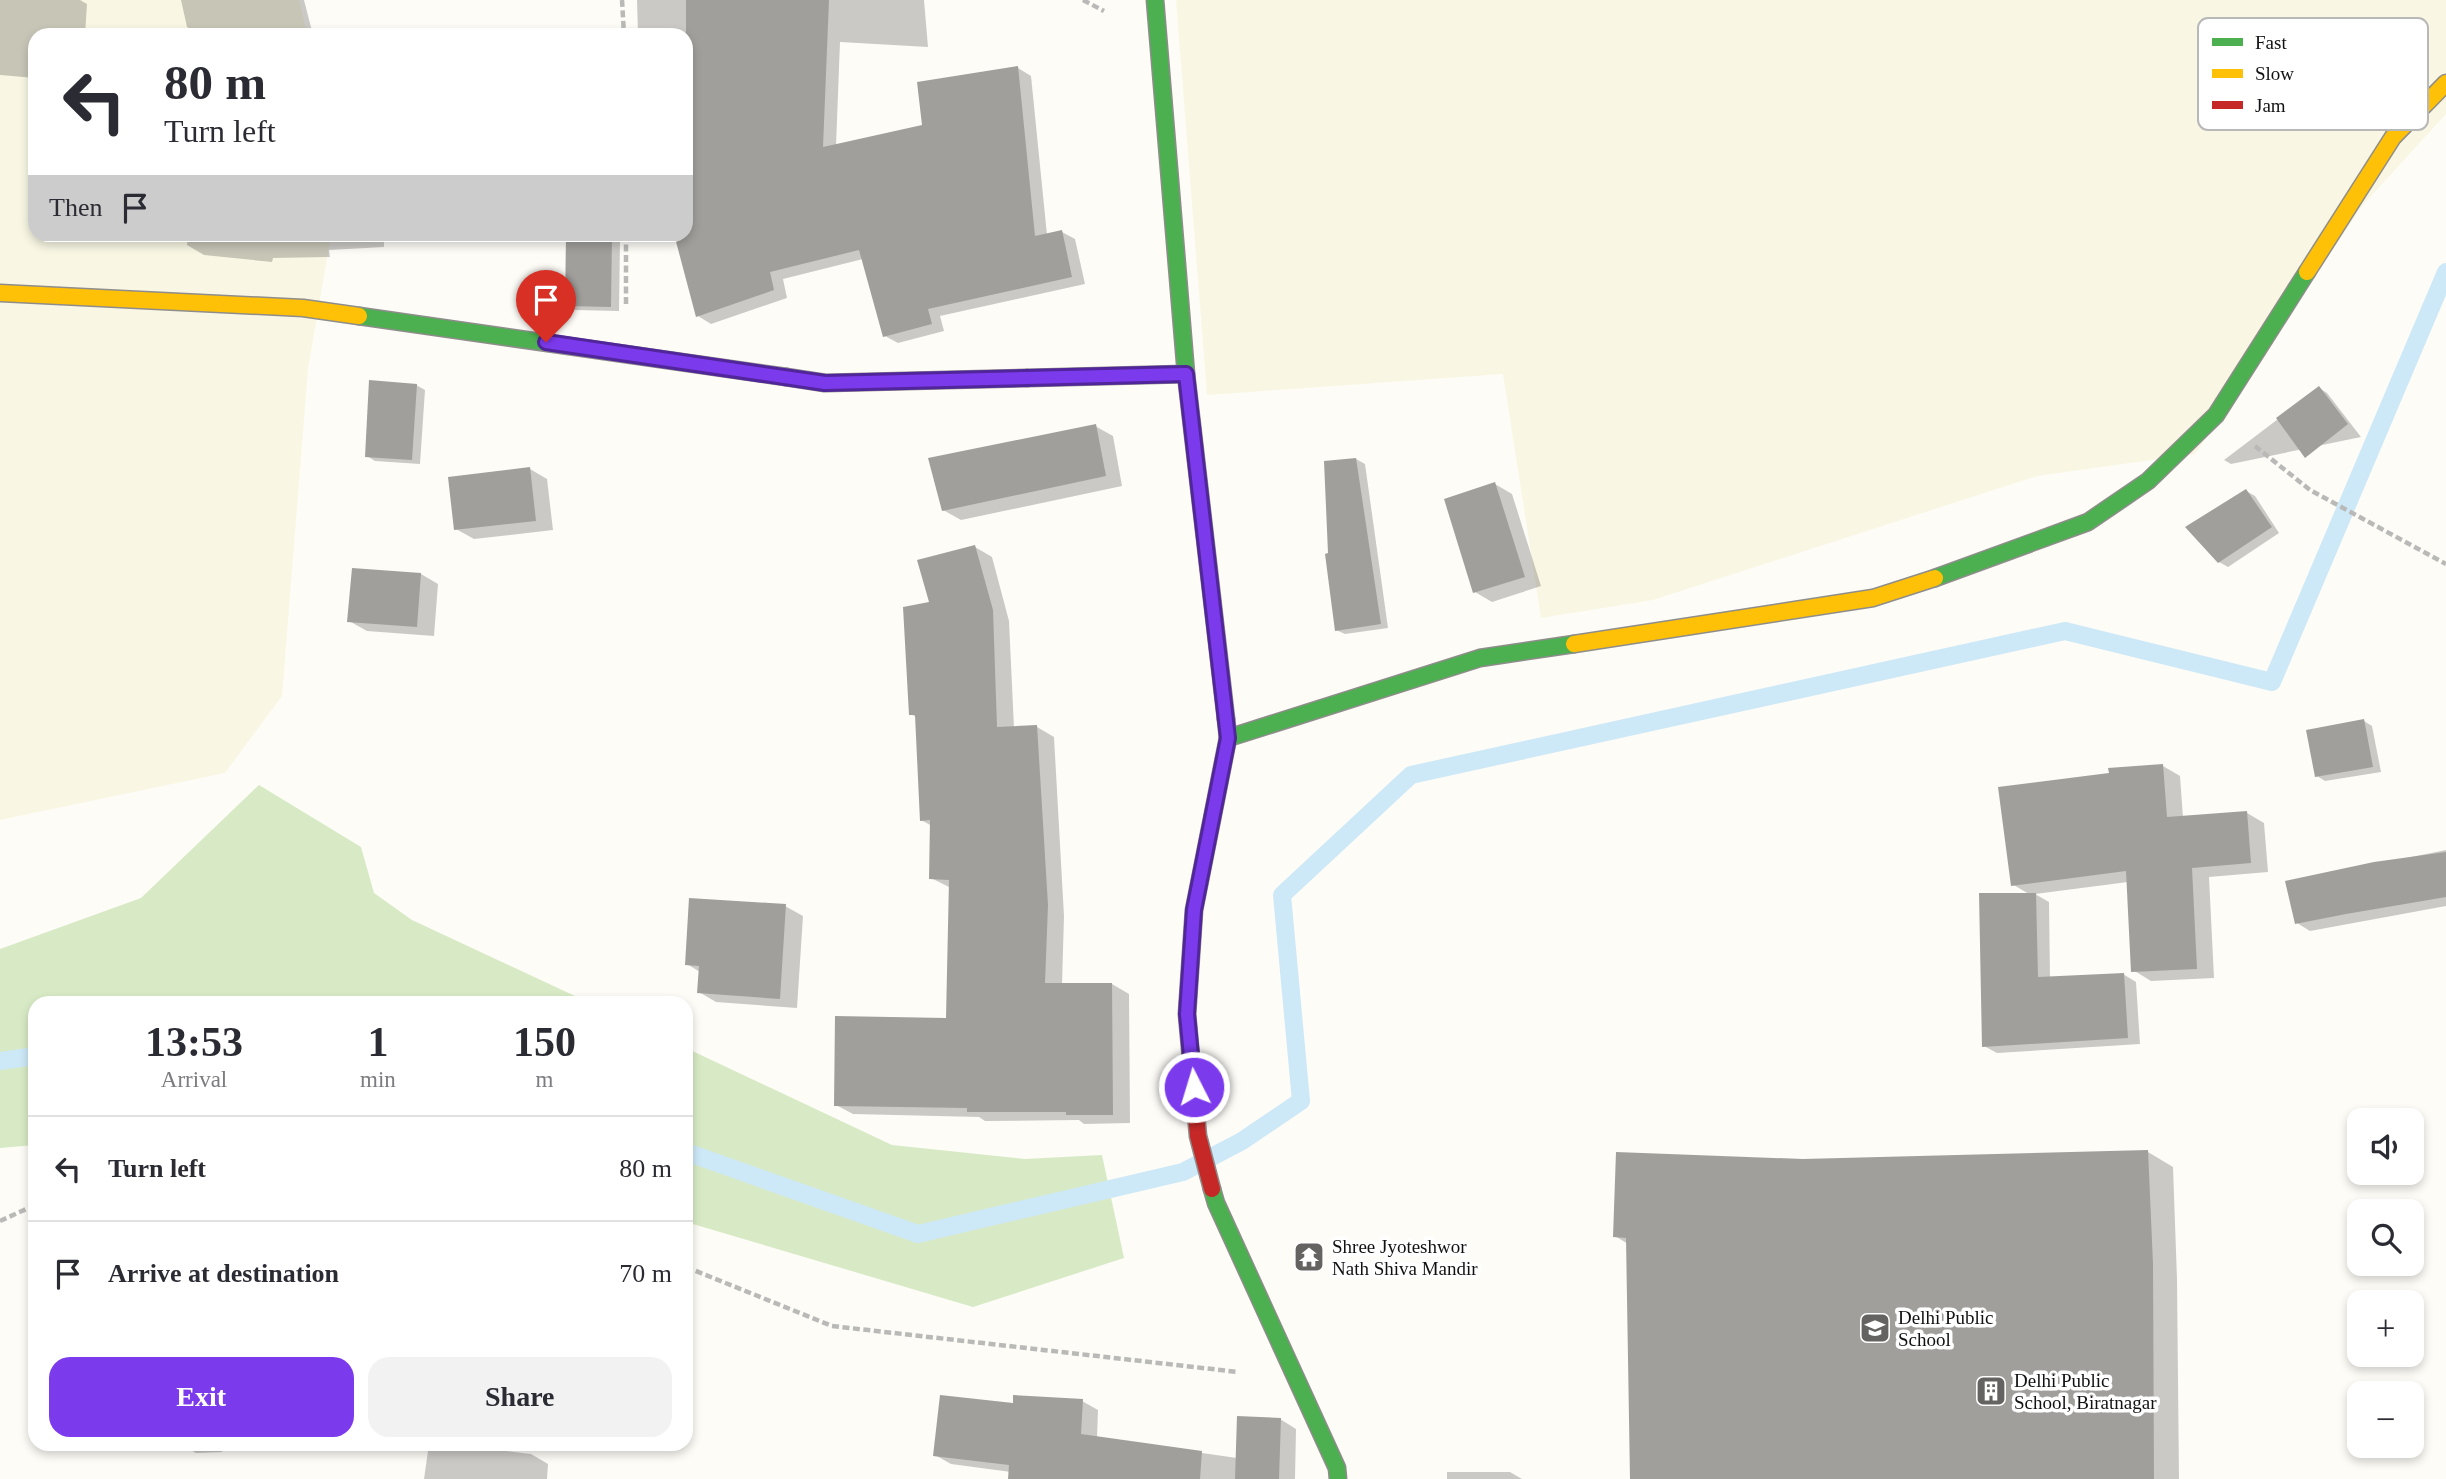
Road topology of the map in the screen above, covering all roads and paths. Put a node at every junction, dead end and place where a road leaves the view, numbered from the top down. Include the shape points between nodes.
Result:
1 (622, 0) edge
2 (1155, 0) edge
3 (624, 28) edge
4 (2446, 83) edge
5 (2428, 101) edge
6 (2400, 130) edge
7 (626, 242) edge
8 (0, 293) edge
9 (627, 354) junction
10 (1186, 374) junction
11 (2216, 415) junction
12 (2446, 564) edge
13 (1228, 738) junction
14 (28, 1208) edge
15 (0, 1221) edge
16 (693, 1270) edge
17 (1296, 1378) junction
18 (1338, 1479) edge

1 - 3 path
2 - 10 street
4 - 5 street
6 - 11 street
7 - 9 path
8 - 9 street via 303,307
9 - 10 street via 825,383
10 - 13 street
11 - 12 path via 2310,490
11 - 13 street via 2148,481 2088,522 1900,590 1874,598 1480,658
13 - 17 street via 1194,910 1187,1014 1198,1136 1216,1203
14 - 15 path
16 - 17 path via 832,1326
17 - 18 street

